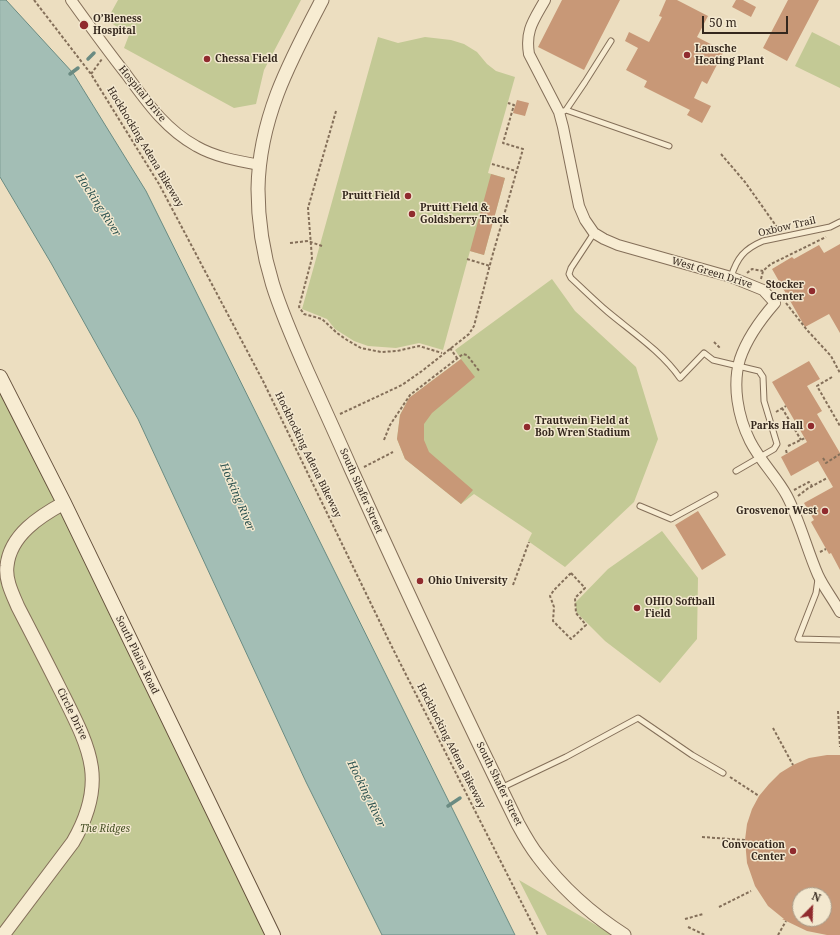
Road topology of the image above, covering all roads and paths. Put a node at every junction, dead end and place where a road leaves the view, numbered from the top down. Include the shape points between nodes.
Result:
1 (34, 0) edge
2 (71, 0) edge
3 (322, 0) edge
4 (545, 0) edge
5 (611, 41) dead end
6 (103, 57) dead end
7 (91, 74) junction
8 (508, 103) dead end
9 (336, 111) dead end
10 (562, 111) junction
11 (670, 146) dead end
12 (721, 154) dead end
13 (492, 164) dead end
14 (260, 165) junction
15 (516, 171) junction
16 (840, 222) edge
17 (594, 233) junction
18 (784, 236) junction
19 (829, 236) dead end
20 (311, 242) junction
21 (290, 243) dead end
22 (322, 246) dead end
23 (467, 259) dead end
24 (490, 266) junction
25 (763, 271) junction
26 (744, 274) dead end
27 (731, 277) junction
28 (760, 282) dead end
29 (804, 327) dead end
30 (714, 342) dead end
31 (450, 348) junction
32 (720, 348) dead end
33 (442, 353) dead end
34 (457, 358) junction
35 (738, 367) junction
36 (480, 372) dead end
37 (840, 373) edge
38 (0, 377) edge
39 (832, 377) dead end
40 (786, 406) dead end
41 (782, 408) junction
42 (775, 412) dead end
43 (339, 415) dead end
44 (791, 423) junction
45 (840, 426) edge
46 (781, 429) dead end
47 (805, 438) dead end
48 (384, 440) dead end
49 (801, 440) junction
50 (788, 446) dead end
51 (786, 450) dead end
52 (393, 452) dead end
53 (787, 454) dead end
54 (839, 455) edge
55 (760, 457) junction
56 (823, 458) dead end
57 (840, 458) edge
58 (363, 468) dead end
59 (736, 471) dead end
60 (827, 478) dead end
61 (812, 486) junction
62 (801, 487) junction
63 (807, 489) junction
64 (793, 490) dead end
65 (715, 494) dead end
66 (797, 497) dead end
67 (64, 503) junction
68 (640, 506) dead end
69 (529, 542) dead end
70 (826, 549) dead end
71 (820, 552) dead end
72 (819, 576) junction
73 (513, 585) dead end
74 (549, 596) joint
75 (840, 612) edge
76 (840, 640) edge
77 (838, 711) dead end
78 (773, 728) dead end
79 (840, 747) edge
80 (793, 765) dead end
81 (722, 773) joint
82 (500, 789) junction
83 (759, 796) dead end
84 (702, 836) dead end
85 (745, 840) dead end
86 (751, 891) dead end
87 (719, 907) dead end
88 (703, 914) dead end
89 (685, 919) dead end
90 (786, 921) dead end
91 (688, 927) dead end
92 (2, 935) edge
93 (273, 935) edge
94 (538, 935) edge
95 (624, 935) edge
96 (705, 935) edge
97 (778, 935) edge

1 - 7 path, Hockhocking Adena Bikeway
2 - 14 street, Hospital Drive via 152,109 171,129 208,152
3 - 14 street, South Shafer Street via 278,90 267,124
4 - 10 street, West Green Drive via 530,29 527,43 529,54
5 - 10 lane via 585,82
6 - 7 path
7 - 94 path, Hockhocking Adena Bikeway via 160,184 263,381 392,647
8 - 15 path via 514,105 503,143 523,149
9 - 20 path via 308,208
10 - 11 lane
10 - 17 street, West Green Drive via 579,206
12 - 18 path
13 - 15 path
14 - 82 street, South Shafer Street via 258,188 263,246 282,313 381,535
15 - 24 path
16 - 18 lane, Oxbow Trail via 830,227
17 - 27 street, West Green Drive via 618,245
17 - 35 lane via 571,268 571,278 673,368 680,378 704,353 713,360
18 - 27 lane, Oxbow Trail via 763,240 747,249 737,262
19 - 25 path via 771,264
20 - 21 path
20 - 22 path
20 - 33 path via 312,258 299,308 304,314 322,319 337,333 361,348 381,352 419,346
23 - 24 path
24 - 31 path via 474,326 469,334
25 - 26 path via 752,269
25 - 28 path
27 - 35 street, West Green Drive via 764,290 775,303 751,335
29 - 37 path via 831,356
30 - 32 path
31 - 34 path
31 - 43 path via 402,385
34 - 36 path via 463,354 467,355
34 - 48 path via 410,395 390,425
35 - 55 street, West Green Drive via 737,394 741,418 750,442
35 - 55 lane via 759,371 764,377 764,401 777,444 774,449
38 - 67 main road, South Plains Road
39 - 45 path via 817,386
40 - 41 path
41 - 42 path
41 - 44 path
44 - 46 path
44 - 49 path
47 - 49 path
49 - 50 path
51 - 53 path
52 - 58 path
54 - 56 path via 826,463
54 - 57 path
55 - 59 lane
55 - 72 street, West Green Drive via 788,498
60 - 61 path
61 - 62 path via 809,482
61 - 63 path
62 - 63 path
62 - 64 path
63 - 66 path
65 - 68 lane via 671,519
67 - 92 street, Circle Drive via 39,518 20,535 12,548 6,567 11,591 18,607 86,744 91,759 92,788 88,812 73,842
67 - 93 main road, South Plains Road
69 - 73 path
70 - 71 path
72 - 75 street, West Green Drive
72 - 76 lane via 816,593 798,639
74 - 74 path via 554,607 553,621 571,639 586,625 576,614 575,598 585,588 571,573
77 - 79 path
78 - 80 path
81 - 82 lane via 638,718
81 - 83 path
82 - 95 street, South Shafer Street via 537,855 554,876 587,909
84 - 85 path
86 - 87 path
88 - 89 path
90 - 97 path
91 - 96 path

